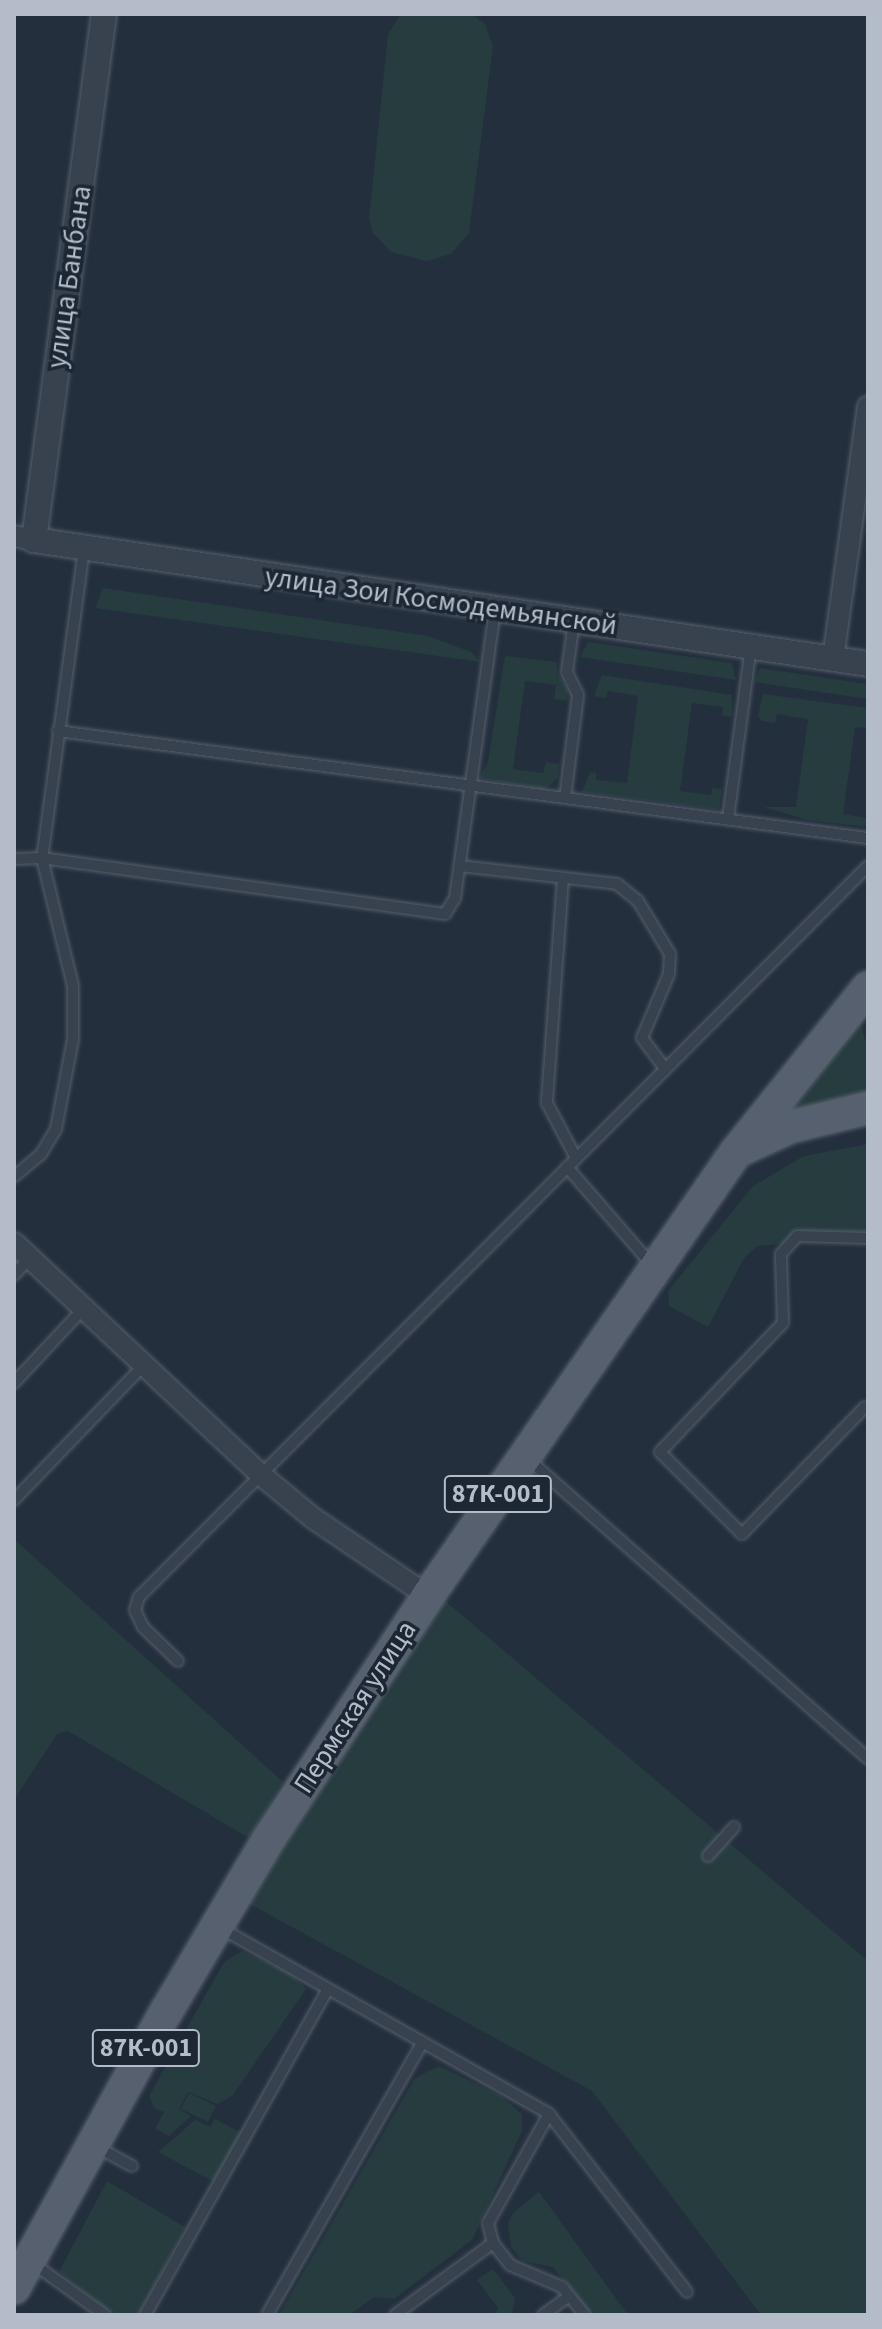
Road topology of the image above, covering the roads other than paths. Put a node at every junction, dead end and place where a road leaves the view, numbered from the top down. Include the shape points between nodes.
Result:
1 (104, 14) edge
2 (868, 406) edge
3 (24, 538) edge
4 (84, 547) junction
5 (495, 609) junction
6 (574, 621) junction
7 (751, 647) junction
8 (833, 659) junction
9 (868, 664) edge
10 (58, 731) junction
11 (471, 785) junction
12 (565, 798) junction
13 (728, 819) junction
14 (868, 838) edge
15 (42, 858) junction
16 (14, 859) edge
17 (460, 866) junction
18 (868, 866) edge
19 (563, 878) junction
20 (868, 988) edge
21 (665, 1069) junction
22 (868, 1108) edge
23 (736, 1152) junction
24 (576, 1158) junction
25 (567, 1167) junction
26 (14, 1177) edge
27 (868, 1238) edge
28 (14, 1243) edge
29 (30, 1258) junction
30 (654, 1268) junction
31 (14, 1275) edge
32 (83, 1309) junction
33 (143, 1366) junction
34 (14, 1383) edge
35 (865, 1407) dead end
36 (524, 1456) junction
37 (260, 1474) junction
38 (14, 1500) edge
39 (428, 1596) junction
40 (178, 1661) dead end
41 (868, 1759) edge
42 (734, 1827) dead end
43 (708, 1856) dead end
44 (216, 1925) junction
45 (328, 1989) junction
46 (423, 2042) junction
47 (549, 2114) junction
48 (93, 2145) junction
49 (132, 2166) dead end
50 (493, 2243) junction
51 (19, 2266) edge
52 (687, 2292) dead end
53 (569, 2296) junction
54 (105, 2315) edge
55 (145, 2315) edge
56 (267, 2315) edge
57 (395, 2315) edge
58 (543, 2315) edge
59 (585, 2315) edge

1 - 3 street, улица Банбана
2 - 8 street
3 - 4 street, улица Зои Космодемьянской
4 - 5 street, улица Зои Космодемьянской
4 - 10 lane
5 - 6 street, улица Зои Космодемьянской
5 - 11 lane
6 - 7 street, улица Зои Космодемьянской
6 - 12 lane via 567,672 578,695
7 - 8 street, улица Зои Космодемьянской
7 - 13 lane
8 - 9 street, улица Зои Космодемьянской
10 - 11 lane
10 - 15 lane
11 - 12 lane
11 - 17 lane
12 - 13 lane
13 - 14 lane
15 - 16 lane
15 - 17 lane via 445,914 455,898
15 - 26 lane via 73,986 73,1039 56,1129 41,1154
17 - 19 lane
18 - 21 lane
19 - 21 lane via 617,884 666,941 669,974 642,1038
19 - 24 lane via 547,1103
20 - 23 main road, 87К-001
21 - 24 lane
22 - 23 main road, 87К-001 via 790,1127
23 - 30 main road, Пермская улица / 87К-001
24 - 25 lane
25 - 30 lane
25 - 37 lane
27 - 35 lane via 797,1236 781,1254 783,1323 660,1452 742,1534
28 - 29 street
29 - 31 lane
29 - 32 street
30 - 36 main road, Пермская улица / 87К-001
32 - 33 street
32 - 34 lane
33 - 37 street
33 - 38 lane
36 - 39 main road, Пермская улица / 87К-001
36 - 41 lane
37 - 39 street via 313,1518
37 - 40 lane via 139,1597 135,1610 143,1627
39 - 44 main road, Пермская улица / 87К-001
42 - 43 lane
44 - 45 lane
44 - 48 main road, Пермская улица / 87К-001
45 - 46 lane
45 - 55 lane
46 - 47 lane
46 - 56 lane
47 - 50 lane via 488,2223
47 - 52 lane
48 - 49 lane
48 - 51 main road, Пермская улица / 87К-001
50 - 53 lane via 510,2265 548,2278
50 - 57 lane
51 - 54 lane
53 - 58 lane
53 - 59 lane

